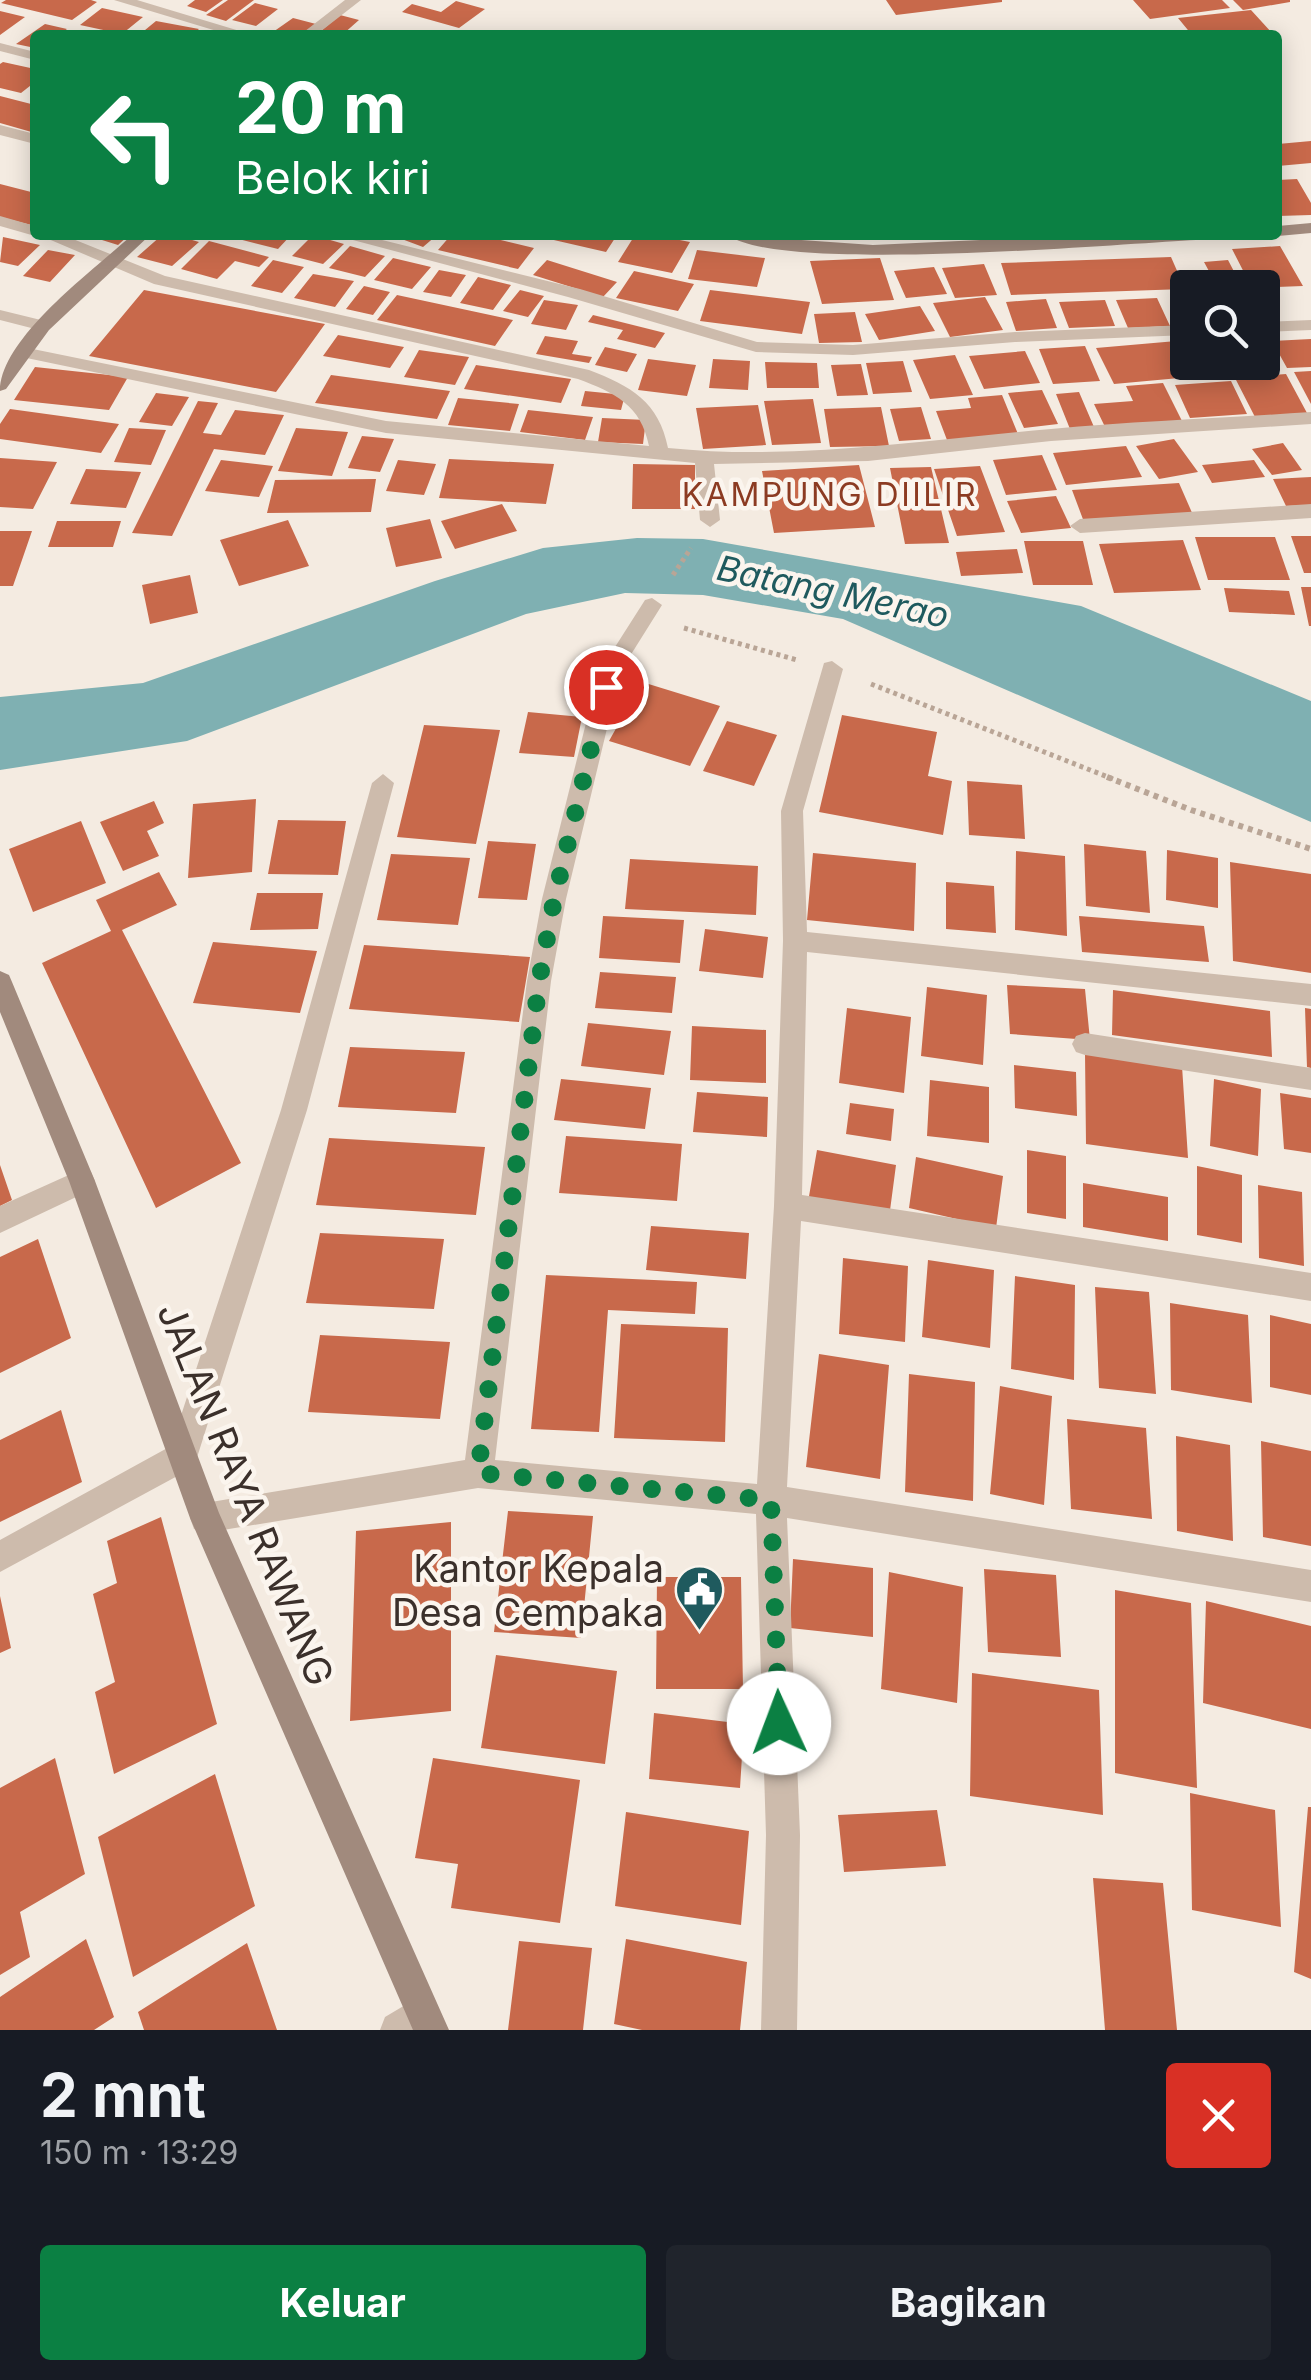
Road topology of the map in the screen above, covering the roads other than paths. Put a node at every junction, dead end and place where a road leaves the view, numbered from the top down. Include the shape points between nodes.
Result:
1 (121, 0) edge
2 (354, 0) edge
3 (228, 30) edge
4 (314, 30) edge
5 (0, 47) edge
6 (30, 55) edge
7 (0, 130) edge
8 (30, 138) edge
9 (0, 222) edge
10 (1311, 228) edge
11 (30, 230) edge
12 (1282, 231) edge
13 (61, 240) edge
14 (137, 240) edge
15 (362, 240) edge
16 (757, 240) edge
17 (1088, 240) edge
18 (116, 259) junction
19 (0, 315) edge
20 (1311, 325) edge
21 (43, 326) junction
22 (1280, 326) edge
23 (1170, 331) edge
24 (24, 352) junction
25 (0, 385) edge
26 (1311, 418) edge
27 (660, 454) junction
28 (704, 458) junction
29 (1311, 511) edge
30 (710, 520) road end
31 (1080, 526) dead end
32 (652, 605) road end
33 (832, 669) road end
34 (382, 782) dead end
35 (795, 941) junction
36 (0, 982) edge
37 (1311, 995) edge
38 (1086, 1044) dead end
39 (1311, 1080) edge
40 (82, 1181) junction
41 (788, 1206) junction
42 (0, 1220) edge
43 (1311, 1287) edge
44 (183, 1456) junction
45 (478, 1473) junction
46 (771, 1500) junction
47 (205, 1518) junction
48 (0, 1557) edge
49 (1311, 1586) edge
50 (417, 2024) edge
51 (778, 2030) edge

1 - 3 street
2 - 4 street
5 - 6 street
7 - 8 street
9 - 11 street
10 - 12 street
13 - 18 street
14 - 18 street
15 - 23 street via 574,292 756,347 853,350
16 - 17 street via 873,250
18 - 21 street
18 - 27 street via 160,280 583,374 644,405
19 - 21 street
20 - 22 street
21 - 24 street
24 - 25 street
24 - 27 street via 386,427
26 - 28 street via 868,455
27 - 28 street
28 - 30 street
29 - 31 street
32 - 45 street via 606,687 545,949
33 - 35 street via 792,811
34 - 44 street via 294,1110
35 - 37 street
35 - 41 street
36 - 40 street, JALAN RAYA RAWANG
38 - 39 street
40 - 42 street
40 - 44 street, JALAN RAYA RAWANG
41 - 43 street
41 - 46 street
44 - 47 street, JALAN RAYA RAWANG
44 - 48 street
45 - 46 street
45 - 47 street
46 - 49 street
46 - 51 street via 782,1835
47 - 50 street, JALAN RAYA RAWANG

